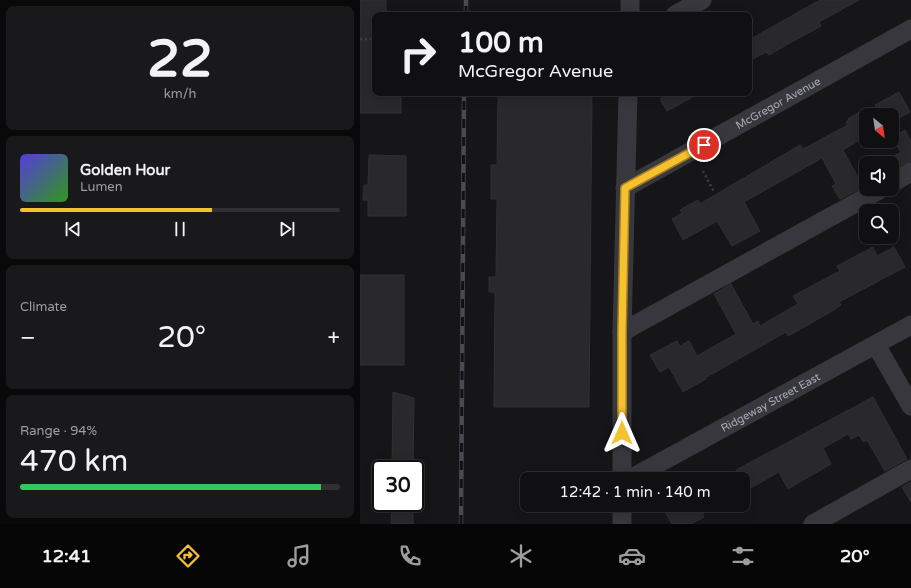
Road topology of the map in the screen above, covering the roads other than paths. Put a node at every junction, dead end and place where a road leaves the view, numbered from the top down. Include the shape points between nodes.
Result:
1 (630, 0) edge
2 (702, 0) edge
3 (630, 12) edge
4 (680, 12) edge
5 (911, 29) edge
6 (628, 96) edge
7 (911, 172) edge
8 (899, 179) edge
9 (625, 188) junction
10 (868, 196) edge
11 (911, 325) edge
12 (622, 332) junction
13 (876, 345) junction
14 (911, 406) edge
15 (911, 469) edge
16 (622, 472) edge
17 (643, 472) edge
18 (622, 512) edge
19 (622, 524) edge
20 (813, 524) edge

1 - 3 street
2 - 4 street
5 - 9 street, McGregor Avenue
6 - 9 street
7 - 8 street
9 - 12 street
10 - 12 street
11 - 13 street, Ridgeway Street East
12 - 16 street
13 - 14 street
13 - 17 street, Ridgeway Street East
15 - 20 street
18 - 19 street

